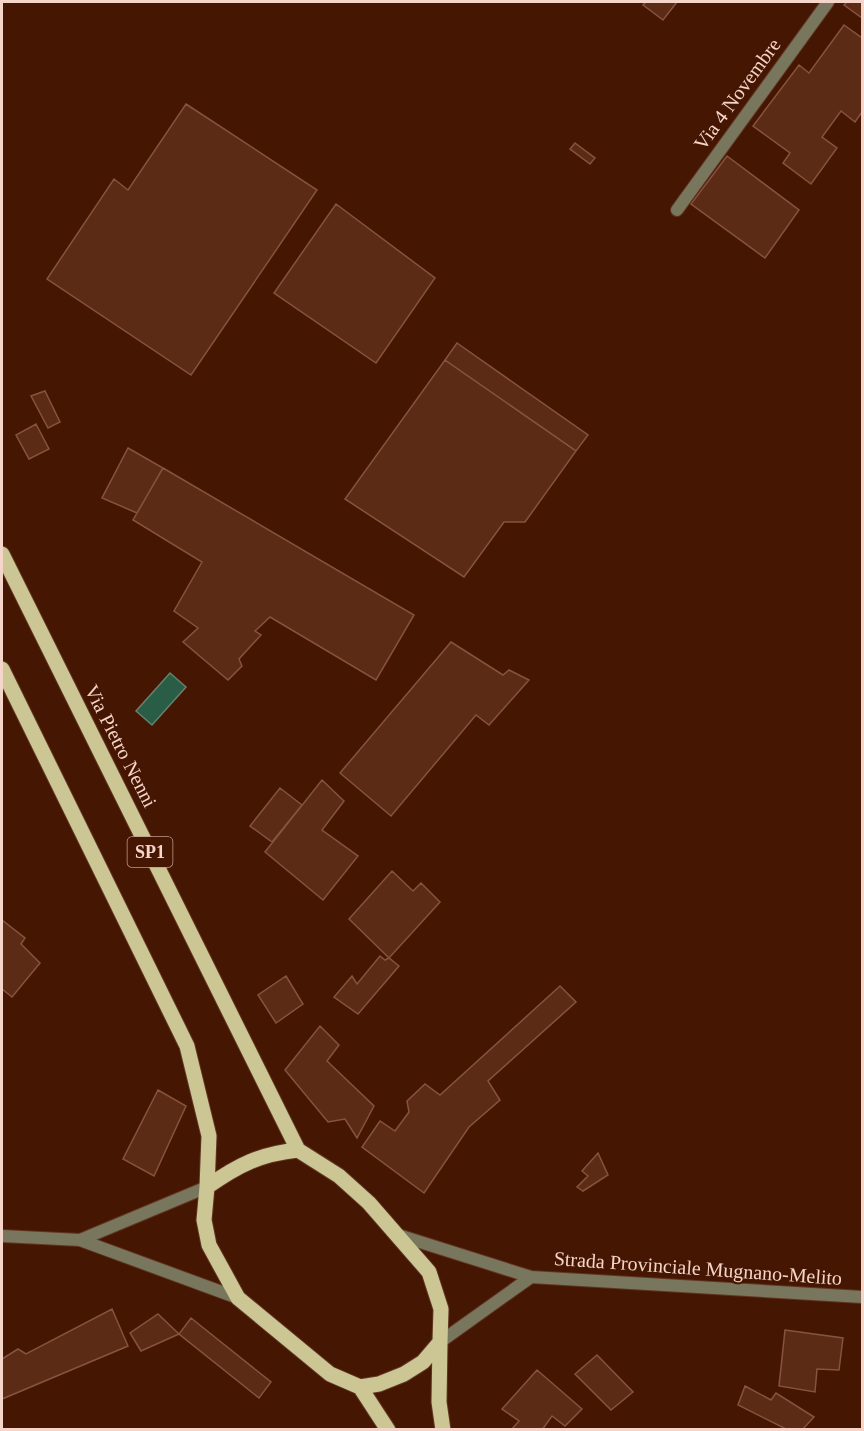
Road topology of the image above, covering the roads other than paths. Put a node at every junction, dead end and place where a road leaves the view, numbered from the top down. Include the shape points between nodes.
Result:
1 (828, 2) edge
2 (677, 210) dead end
3 (2, 554) edge
4 (2, 669) edge
5 (298, 1150) junction
6 (207, 1187) junction
7 (398, 1235) junction
8 (2, 1236) edge
9 (80, 1240) junction
10 (531, 1277) junction
11 (862, 1297) edge
12 (238, 1298) junction
13 (440, 1342) junction
14 (360, 1387) junction
15 (388, 1430) edge
16 (443, 1430) edge

1 - 2 street, Via 4 Novembre
3 - 5 main road, Via Pietro Nenni / SP1
4 - 6 main road, SP1 via 187,1046 209,1136
5 - 6 main road via 270,1153 243,1164
5 - 7 main road via 339,1176
6 - 9 street
6 - 12 main road via 204,1220 209,1245
7 - 10 street, Strada Provinciale Mugnano-Melito
7 - 13 main road via 429,1272 441,1309
8 - 9 street
9 - 12 street
10 - 11 street, Strada Provinciale Mugnano-Melito
10 - 13 street, Strada Provinciale Mugnano-Melito
12 - 14 main road via 330,1374
13 - 14 main road via 423,1362 404,1374
13 - 16 main road via 439,1402
14 - 15 main road

